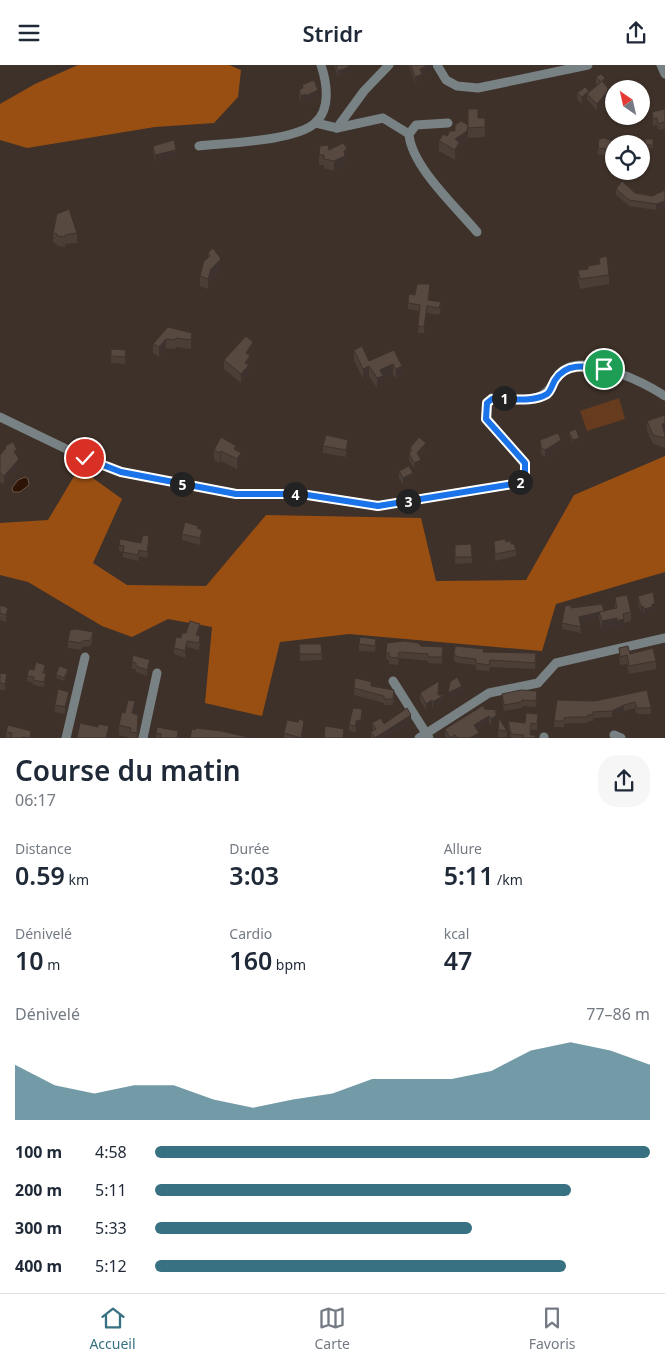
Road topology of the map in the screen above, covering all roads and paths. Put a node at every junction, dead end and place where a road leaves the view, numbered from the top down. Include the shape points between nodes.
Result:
1 (321, 65) edge
2 (389, 65) edge
3 (437, 65) edge
4 (588, 65) edge
5 (661, 65) edge
6 (665, 74) edge
7 (316, 123) junction
8 (448, 123) dead end
9 (337, 128) junction
10 (409, 135) junction
11 (199, 146) dead end
12 (477, 232) dead end
13 (665, 396) edge
14 (0, 417) edge
15 (665, 638) edge
16 (85, 657) dead end
17 (157, 673) dead end
18 (393, 681) dead end
19 (425, 736) edge
20 (66, 738) edge
21 (143, 738) edge

1 - 7 street via 327,96
2 - 9 street via 364,91
3 - 4 street via 446,80 457,86 478,88
5 - 6 street
7 - 9 street
7 - 11 street via 294,134
8 - 10 street via 416,125
9 - 10 street via 383,118
10 - 12 street via 417,159
13 - 14 street via 614,370 567,367 555,379 548,393 536,398 492,399 487,403 486,419 525,463 525,477 519,483 378,506 301,494 236,494 121,472
15 - 19 street via 556,663 538,683 489,693
16 - 20 street
17 - 21 street
18 - 19 street

